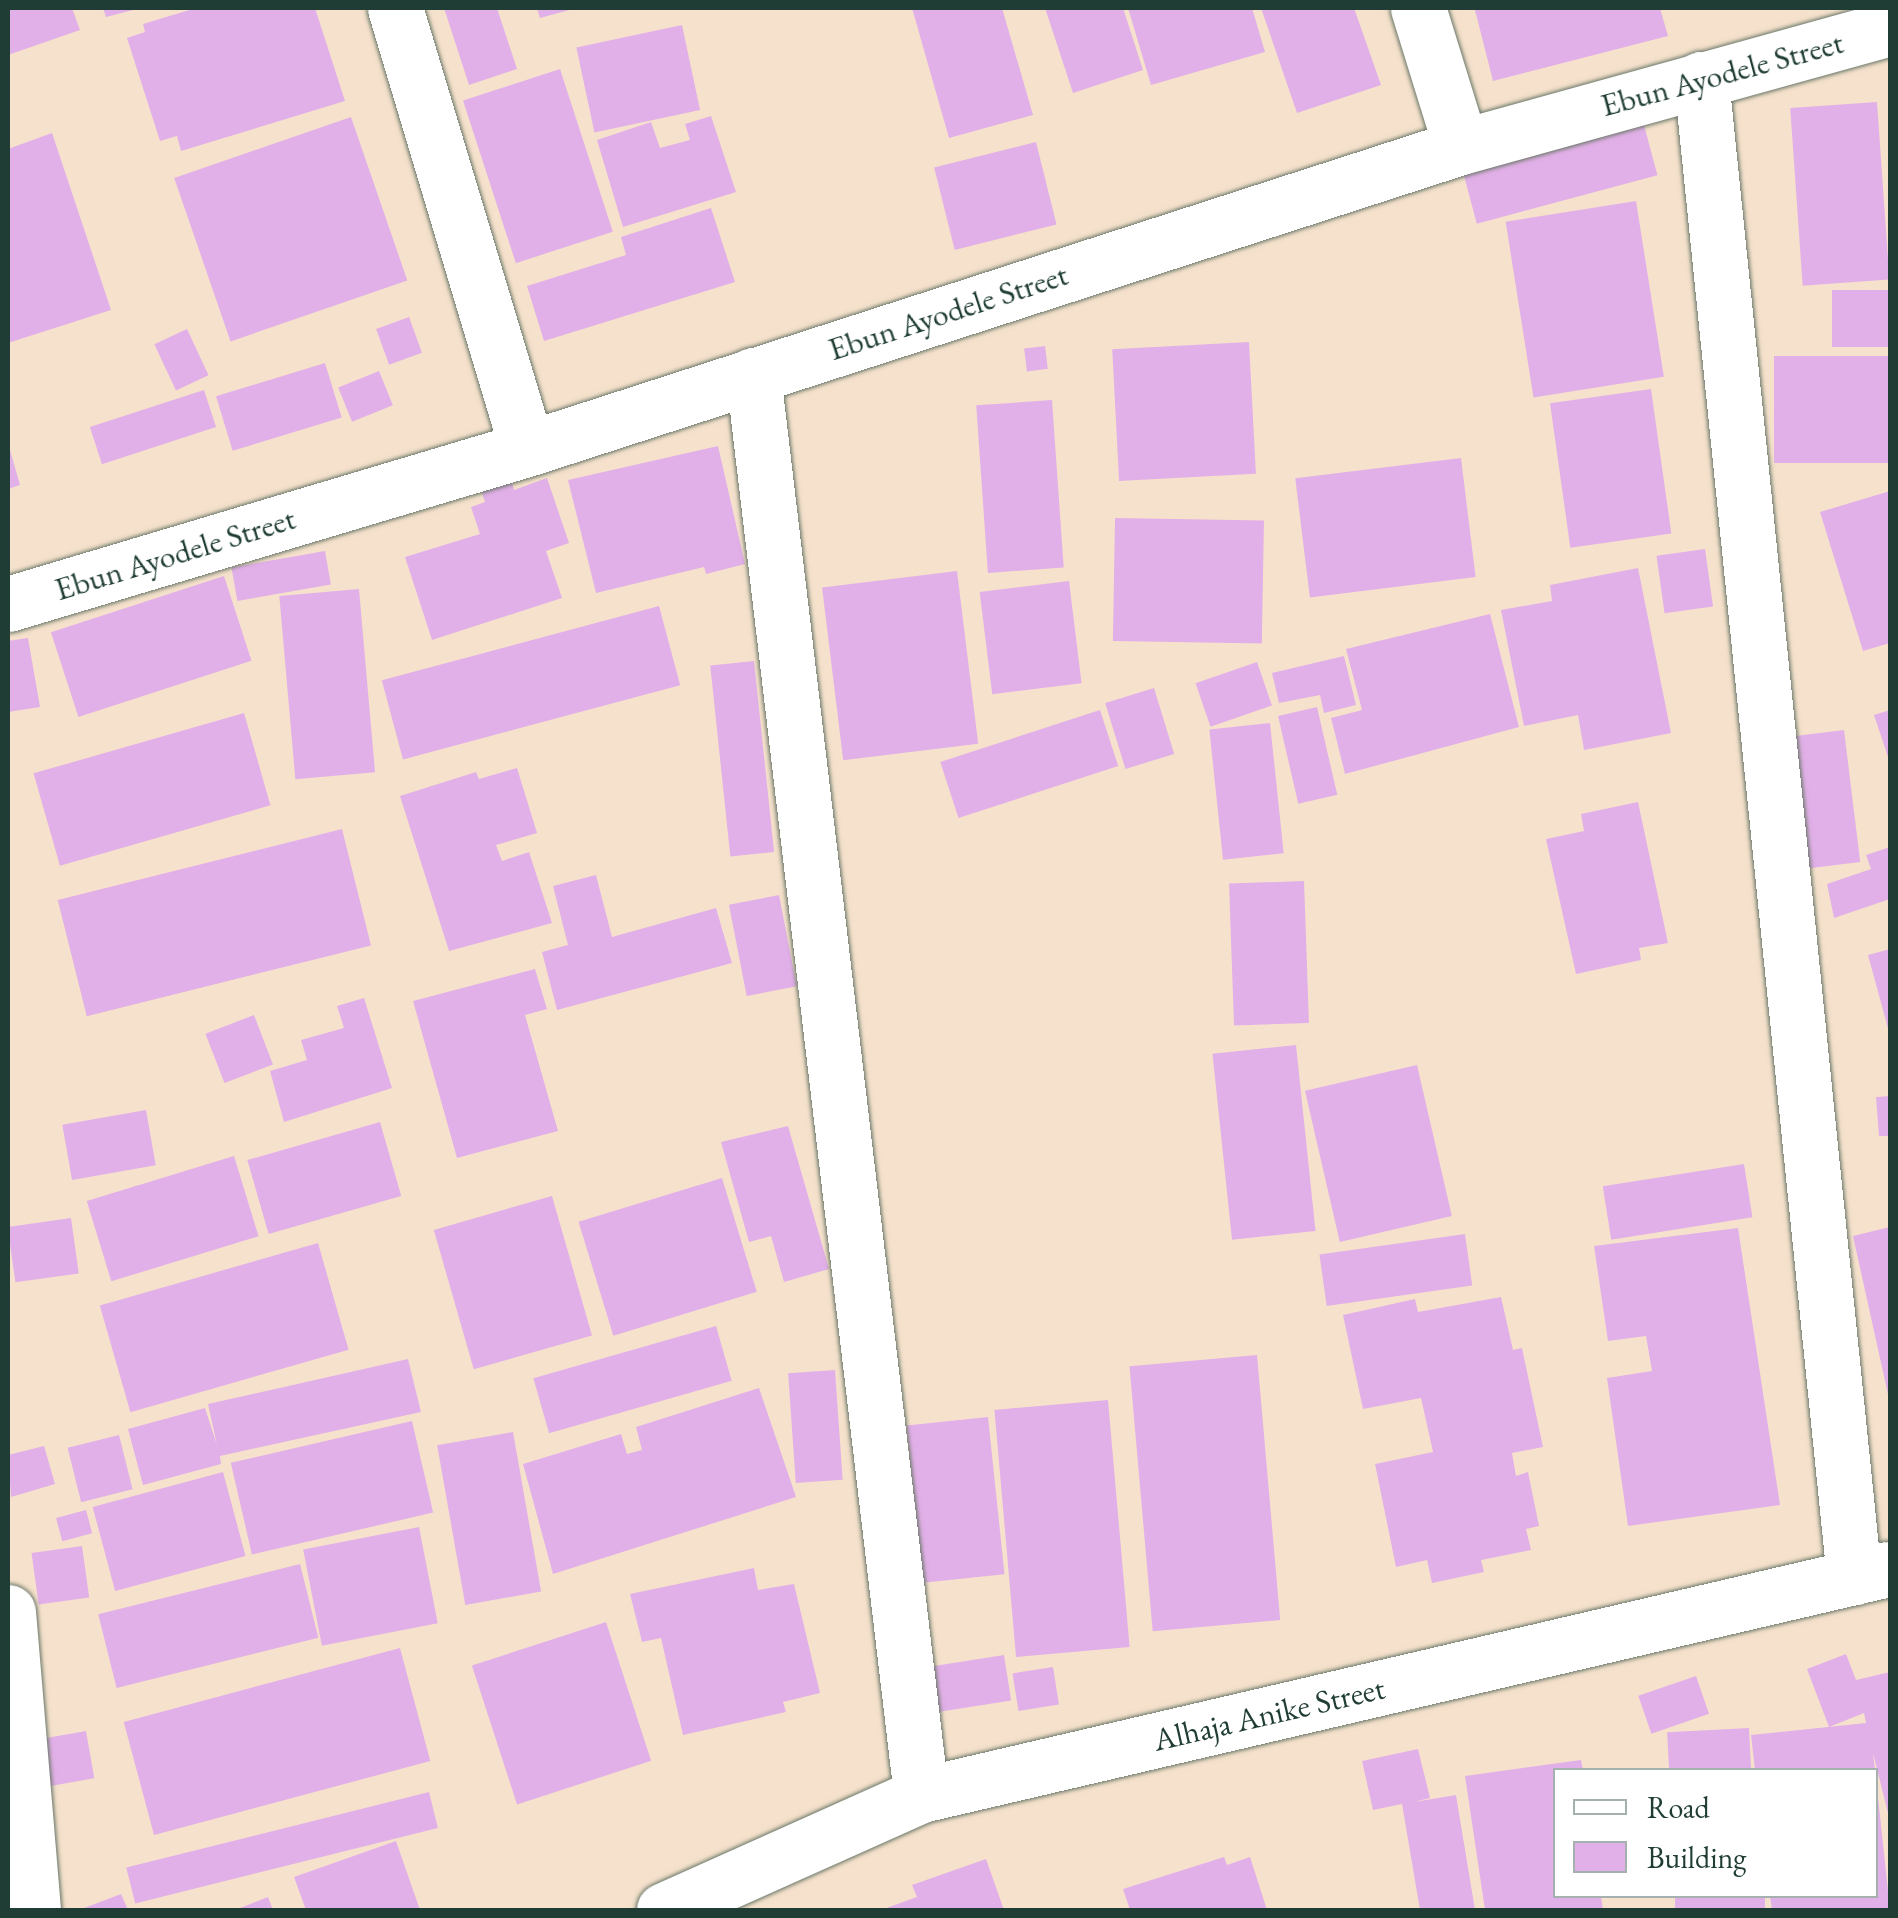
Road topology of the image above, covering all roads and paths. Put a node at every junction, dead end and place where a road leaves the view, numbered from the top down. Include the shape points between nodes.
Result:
1 (395, 8) edge
2 (1418, 8) edge
3 (1890, 28) edge
4 (1700, 78) junction
5 (1460, 148) junction
6 (753, 375) junction
7 (527, 449) junction
8 (8, 604) edge
9 (1872, 1572) edge
10 (8, 1612) edge
11 (921, 1795) junction
12 (33, 1910) edge
13 (664, 1910) edge

1 - 7 street
2 - 5 street
3 - 4 street, Ebun Ayodele Street
4 - 5 street, Ebun Ayodele Street
4 - 9 street
5 - 6 street, Ebun Ayodele Street
6 - 7 street, Ebun Ayodele Street
6 - 11 street
7 - 8 street, Ebun Ayodele Street
9 - 11 street, Alhaja Anike Street
10 - 12 street
11 - 13 street, Alhaja Anike Street

